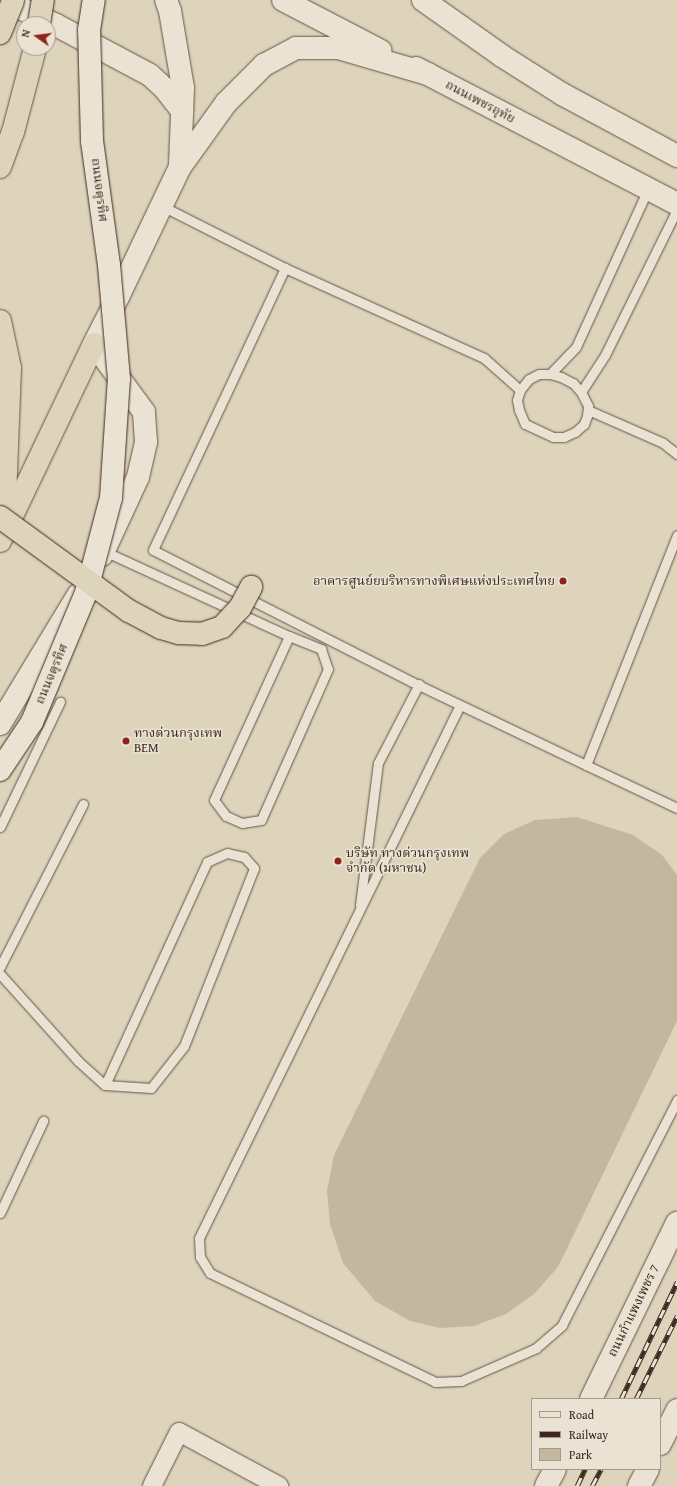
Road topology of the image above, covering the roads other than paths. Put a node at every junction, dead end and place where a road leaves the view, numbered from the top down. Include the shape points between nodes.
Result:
1 (3, 0) edge
2 (13, 0) edge
3 (43, 0) edge
4 (94, 0) edge
5 (166, 0) edge
6 (283, 0) edge
7 (423, 0) edge
8 (40, 16) edge
9 (0, 33) edge
10 (33, 56) edge
11 (428, 74) junction
12 (182, 111) junction
13 (677, 156) edge
14 (0, 167) edge
15 (180, 167) junction
16 (648, 189) junction
17 (677, 204) edge
18 (162, 206) junction
19 (677, 209) edge
20 (285, 268) junction
21 (0, 321) edge
22 (94, 344) junction
23 (550, 374) junction
24 (520, 390) junction
25 (582, 392) junction
26 (588, 410) junction
27 (677, 454) edge
28 (1, 531) edge
29 (677, 535) edge
30 (104, 551) junction
31 (252, 587) dead end
32 (288, 636) junction
33 (419, 684) junction
34 (60, 702) dead end
35 (460, 705) junction
36 (6, 725) edge
37 (40, 744) junction
38 (586, 766) junction
39 (0, 770) edge
40 (83, 804) dead end
41 (677, 808) edge
42 (0, 827) edge
43 (359, 912) junction
44 (0, 967) edge
45 (0, 974) edge
46 (105, 1085) junction
47 (677, 1100) edge
48 (43, 1121) dead end
49 (0, 1213) edge
50 (677, 1222) edge
51 (590, 1398) edge
52 (676, 1414) edge
53 (661, 1442) edge
54 (554, 1470) edge
55 (647, 1470) edge
56 (152, 1486) edge
57 (279, 1486) edge
58 (546, 1486) edge
59 (639, 1486) edge

1 - 12 main road via 150,75
2 - 9 highway, bridge
3 - 8 highway, bridge
4 - 39 main road, ถนนจตุรทิศ, bridge via 89,30 92,141 109,265 119,380 111,498 83,601 32,722
5 - 12 main road via 183,88
6 - 11 main road, ถนนเพชรอุทัย
7 - 13 main road via 508,61 562,94
10 - 14 highway via 13,132
11 - 15 main road via 338,48 296,48 264,65 226,103
11 - 16 main road, ถนนเพชรอุทัย
12 - 15 main road
15 - 18 main road
16 - 17 main road, ถนนเพชรอุทัย
16 - 23 lane via 576,347
18 - 20 lane
18 - 22 main road
19 - 25 lane via 605,355
20 - 24 lane via 484,358
20 - 33 lane via 153,550
21 - 28 highway via 10,368
22 - 28 highway
22 - 30 main road, ถนนจตุรทิศ via 144,412 146,442 138,477
23 - 24 lane via 539,374 529,379
23 - 25 lane via 573,383
24 - 26 lane via 519,410 526,424 552,437 564,437 575,432 584,424
25 - 26 lane
26 - 27 lane via 664,443
28 - 31 highway, bridge via 129,611 162,628 179,633 202,634 222,627 240,608
29 - 38 lane
30 - 32 lane
30 - 36 main road, ถนนจตุรทิศ
32 - 32 lane via 214,800 226,816 242,823 261,820 328,669 321,649
33 - 35 lane
33 - 43 lane via 378,763
34 - 37 lane
35 - 38 lane
35 - 43 lane
36 - 37 lane
37 - 42 lane
38 - 41 lane
40 - 44 lane
43 - 47 lane via 199,1238 200,1257 210,1273 435,1382 461,1381 536,1348 562,1325
45 - 46 lane via 78,1061
46 - 46 lane via 208,862 227,853 244,857 254,868 184,1046 151,1088
48 - 49 lane
50 - 51 main road, ถนนกำแพงเพชร 7
52 - 53 main road
54 - 58 main road
55 - 59 main road
56 - 57 street via 179,1432

